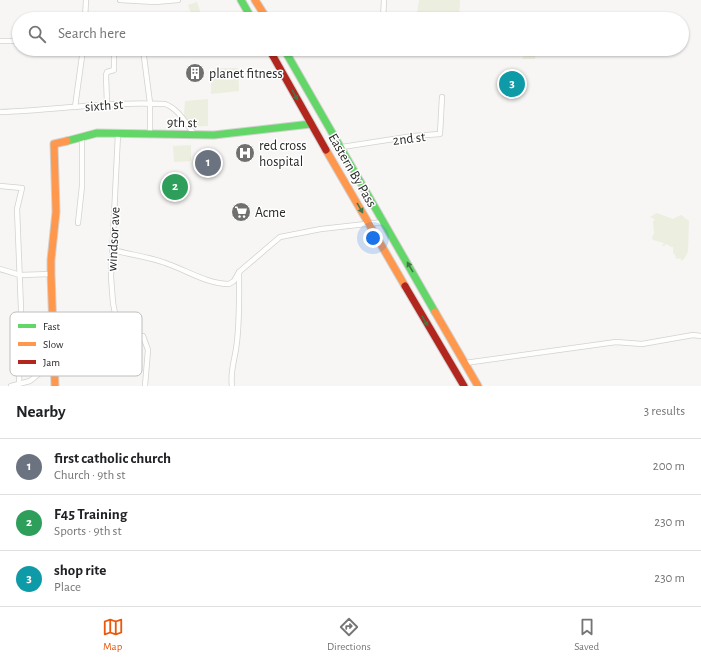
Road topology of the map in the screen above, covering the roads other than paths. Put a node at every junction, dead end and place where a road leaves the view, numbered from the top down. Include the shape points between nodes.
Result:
1 (86, 0) edge
2 (120, 0) edge
3 (178, 0) edge
4 (241, 0) edge
5 (255, 0) edge
6 (384, 0) edge
7 (138, 1) edge
8 (85, 12) edge
9 (248, 12) edge
10 (263, 12) edge
11 (383, 12) edge
12 (0, 41) edge
13 (12, 41) edge
14 (81, 56) edge
15 (114, 56) edge
16 (144, 56) edge
17 (273, 56) edge
18 (288, 56) edge
19 (442, 97) dead end
20 (150, 103) junction
21 (107, 104) junction
22 (76, 106) junction
23 (0, 112) edge
24 (311, 124) junction
25 (150, 133) junction
26 (118, 134) junction
27 (194, 135) junction
28 (82, 136) junction
29 (342, 147) junction
30 (0, 186) edge
31 (384, 222) junction
32 (78, 223) dead end
33 (369, 223) junction
34 (113, 250) junction
35 (0, 268) edge
36 (239, 272) junction
37 (51, 274) junction
38 (20, 275) junction
39 (21, 312) edge
40 (53, 312) edge
41 (115, 312) edge
42 (142, 336) edge
43 (701, 336) edge
44 (465, 363) junction
45 (18, 376) edge
46 (36, 376) edge
47 (18, 384) junction
48 (11, 386) edge
49 (145, 386) edge
50 (231, 386) edge
51 (464, 386) edge
52 (478, 386) edge

1 - 8 street
2 - 7 street
3 - 7 street
4 - 9 main road
5 - 10 main road
6 - 11 street
12 - 13 street
14 - 22 street
15 - 21 street via 114,70 107,72 106,75
16 - 20 street
17 -> 24 main road, Eastern By Pass
18 - 29 main road, Eastern By Pass
19 - 29 street, 2nd st via 440,134
20 - 21 street, sixth st
20 - 25 street
20 - 27 street, sixth st via 172,106
21 - 22 street, sixth st
22 - 23 street, sixth st
24 - 27 main road, 9th st
24 -> 33 main road, Eastern By Pass
25 - 26 main road, 9th st
25 - 27 main road, 9th st
26 - 28 main road, 9th st
26 - 34 street, windsor ave
28 - 32 street via 82,186
28 - 37 main road, 9th st via 54,144 56,212
29 - 31 main road, Eastern By Pass
30 - 38 street via 22,188 17,209
31 - 33 street
44 -> 31 main road, Eastern By Pass
33 - 36 street via 280,237
33 -> 51 main road, Eastern By Pass
34 - 36 street via 166,263 222,284 230,284
34 - 41 street, windsor ave via 111,277
35 - 38 street
36 - 50 street via 239,310
37 - 38 street
37 - 40 main road
38 - 39 street
42 - 49 street via 148,350
43 - 44 street via 693,335 642,344 616,342
44 - 52 main road, Eastern By Pass
45 - 47 street
46 - 47 street via 30,381
47 - 48 street

